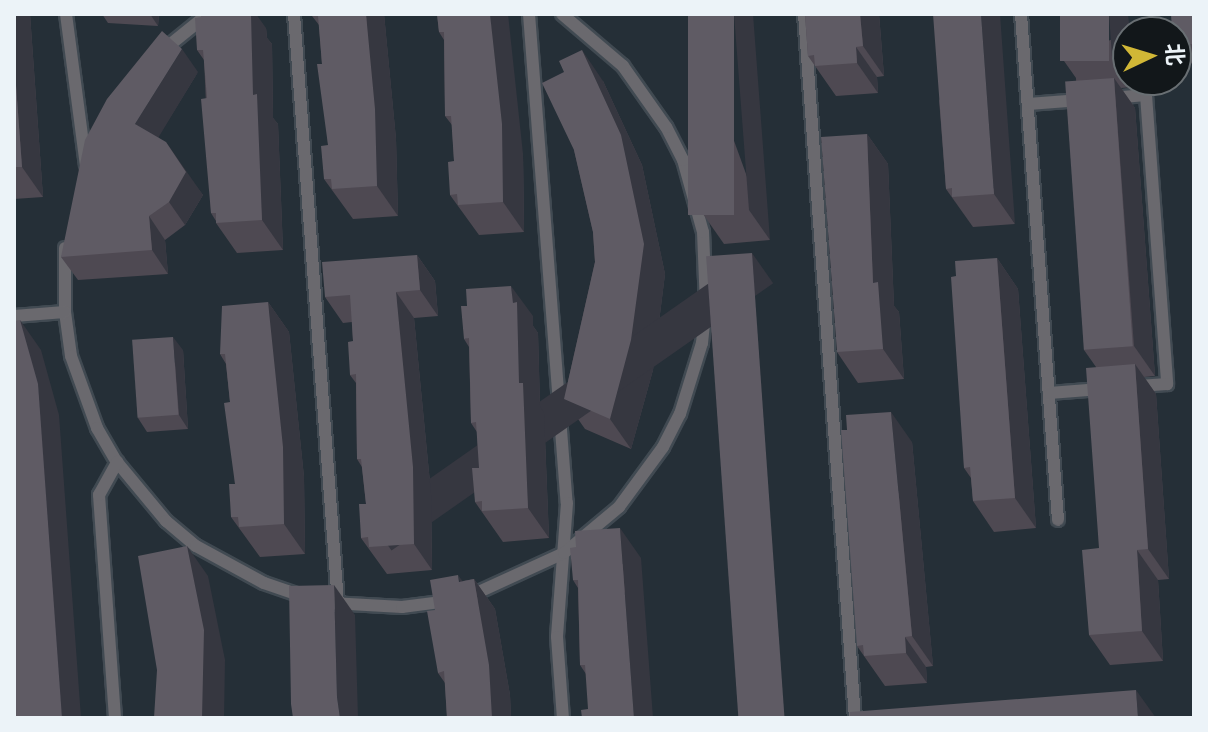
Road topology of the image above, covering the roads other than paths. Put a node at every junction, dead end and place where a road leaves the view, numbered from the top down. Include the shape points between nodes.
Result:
1 (66, 14) edge
2 (208, 14) edge
3 (294, 14) edge
4 (529, 14) edge
5 (562, 14) edge
6 (804, 14) edge
7 (1021, 14) edge
8 (146, 67) edge
9 (1028, 104) junction
10 (96, 142) edge
11 (69, 228) edge
12 (65, 312) junction
13 (14, 316) edge
14 (1049, 393) junction
15 (117, 462) junction
16 (1058, 520) dead end
17 (564, 553) junction
18 (338, 604) junction
19 (115, 718) edge
20 (563, 718) edge
21 (855, 718) edge

1 - 10 lane via 84,171
2 - 8 lane
3 - 18 lane
4 - 17 lane via 567,503
5 - 17 lane via 623,66 666,127 695,196 707,269 702,343 680,414 642,479 610,515
6 - 21 lane
7 - 9 lane
9 - 14 lane
9 - 14 lane via 1146,95 1167,384
11 - 12 lane
12 - 13 lane
12 - 15 lane via 82,393
14 - 16 lane
15 - 18 lane via 166,521 207,553 264,583
15 - 19 lane via 99,495
17 - 18 lane via 503,585 459,598 402,607
17 - 20 lane via 557,637

